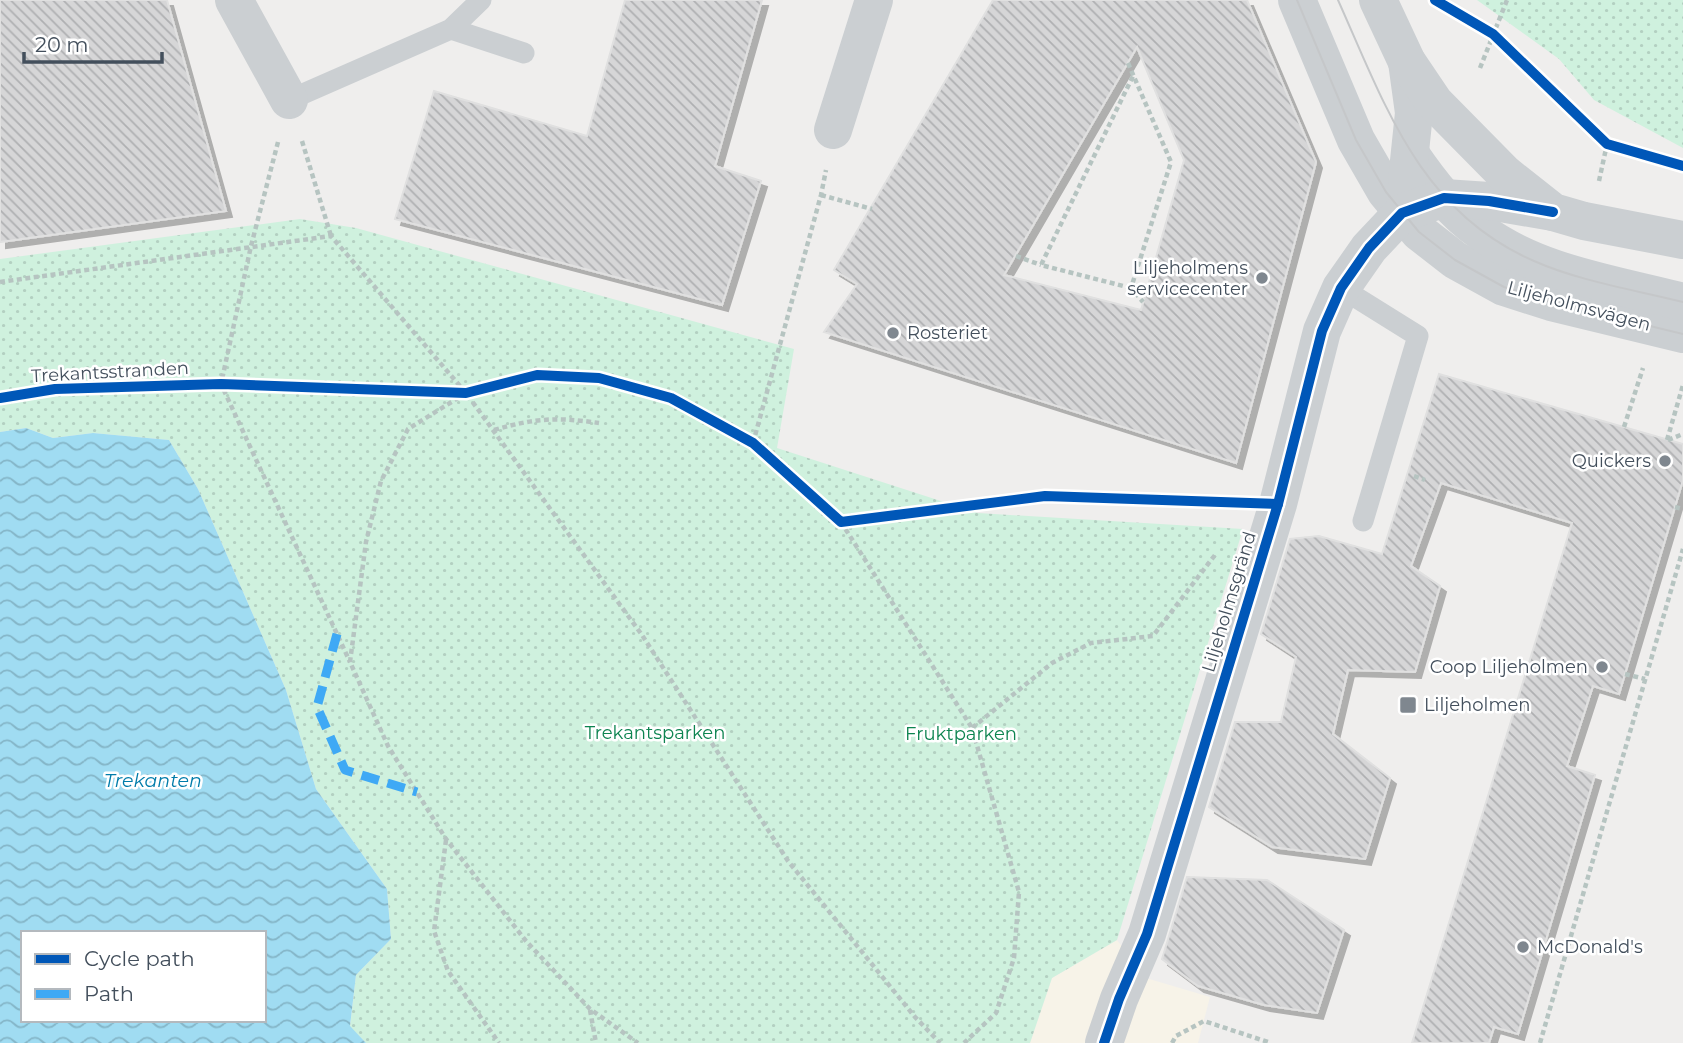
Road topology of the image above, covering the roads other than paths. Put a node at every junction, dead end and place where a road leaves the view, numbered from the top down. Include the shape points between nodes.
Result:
1 (234, 0) edge
2 (481, 0) edge
3 (874, 0) edge
4 (1297, 0) edge
5 (1378, 0) edge
6 (452, 29) junction
7 (524, 52) dead end
8 (1407, 62) junction
9 (289, 100) joint
10 (833, 130) road end
11 (1411, 155) junction
12 (1444, 198) junction
13 (1553, 212) junction
14 (1402, 214) junction
15 (1683, 240) edge
16 (1341, 288) junction
17 (1683, 302) edge
18 (1683, 334) edge
19 (1363, 521) dead end
20 (1104, 1043) edge

1 - 9 street
2 - 6 lane
3 - 10 street
4 - 14 street, Liljeholmsvägen via 1356,140
5 - 8 street
6 - 7 lane
6 - 9 lane
8 - 11 street via 1415,113
8 - 13 street via 1434,102 1505,173
11 - 12 street, Liljeholmsvägen
11 - 14 street
12 - 13 street, Liljeholmsgränd
12 - 14 street, Liljeholmsgränd
12 - 17 street, Liljeholmsvägen via 1480,231 1535,262
13 - 15 street
14 - 16 street, Liljeholmsgränd via 1369,248
14 - 18 street, Liljeholmsvägen via 1436,247 1504,287
16 - 19 lane via 1418,336
16 - 20 street, Liljeholmsgränd via 1322,331 1278,504 1147,934

